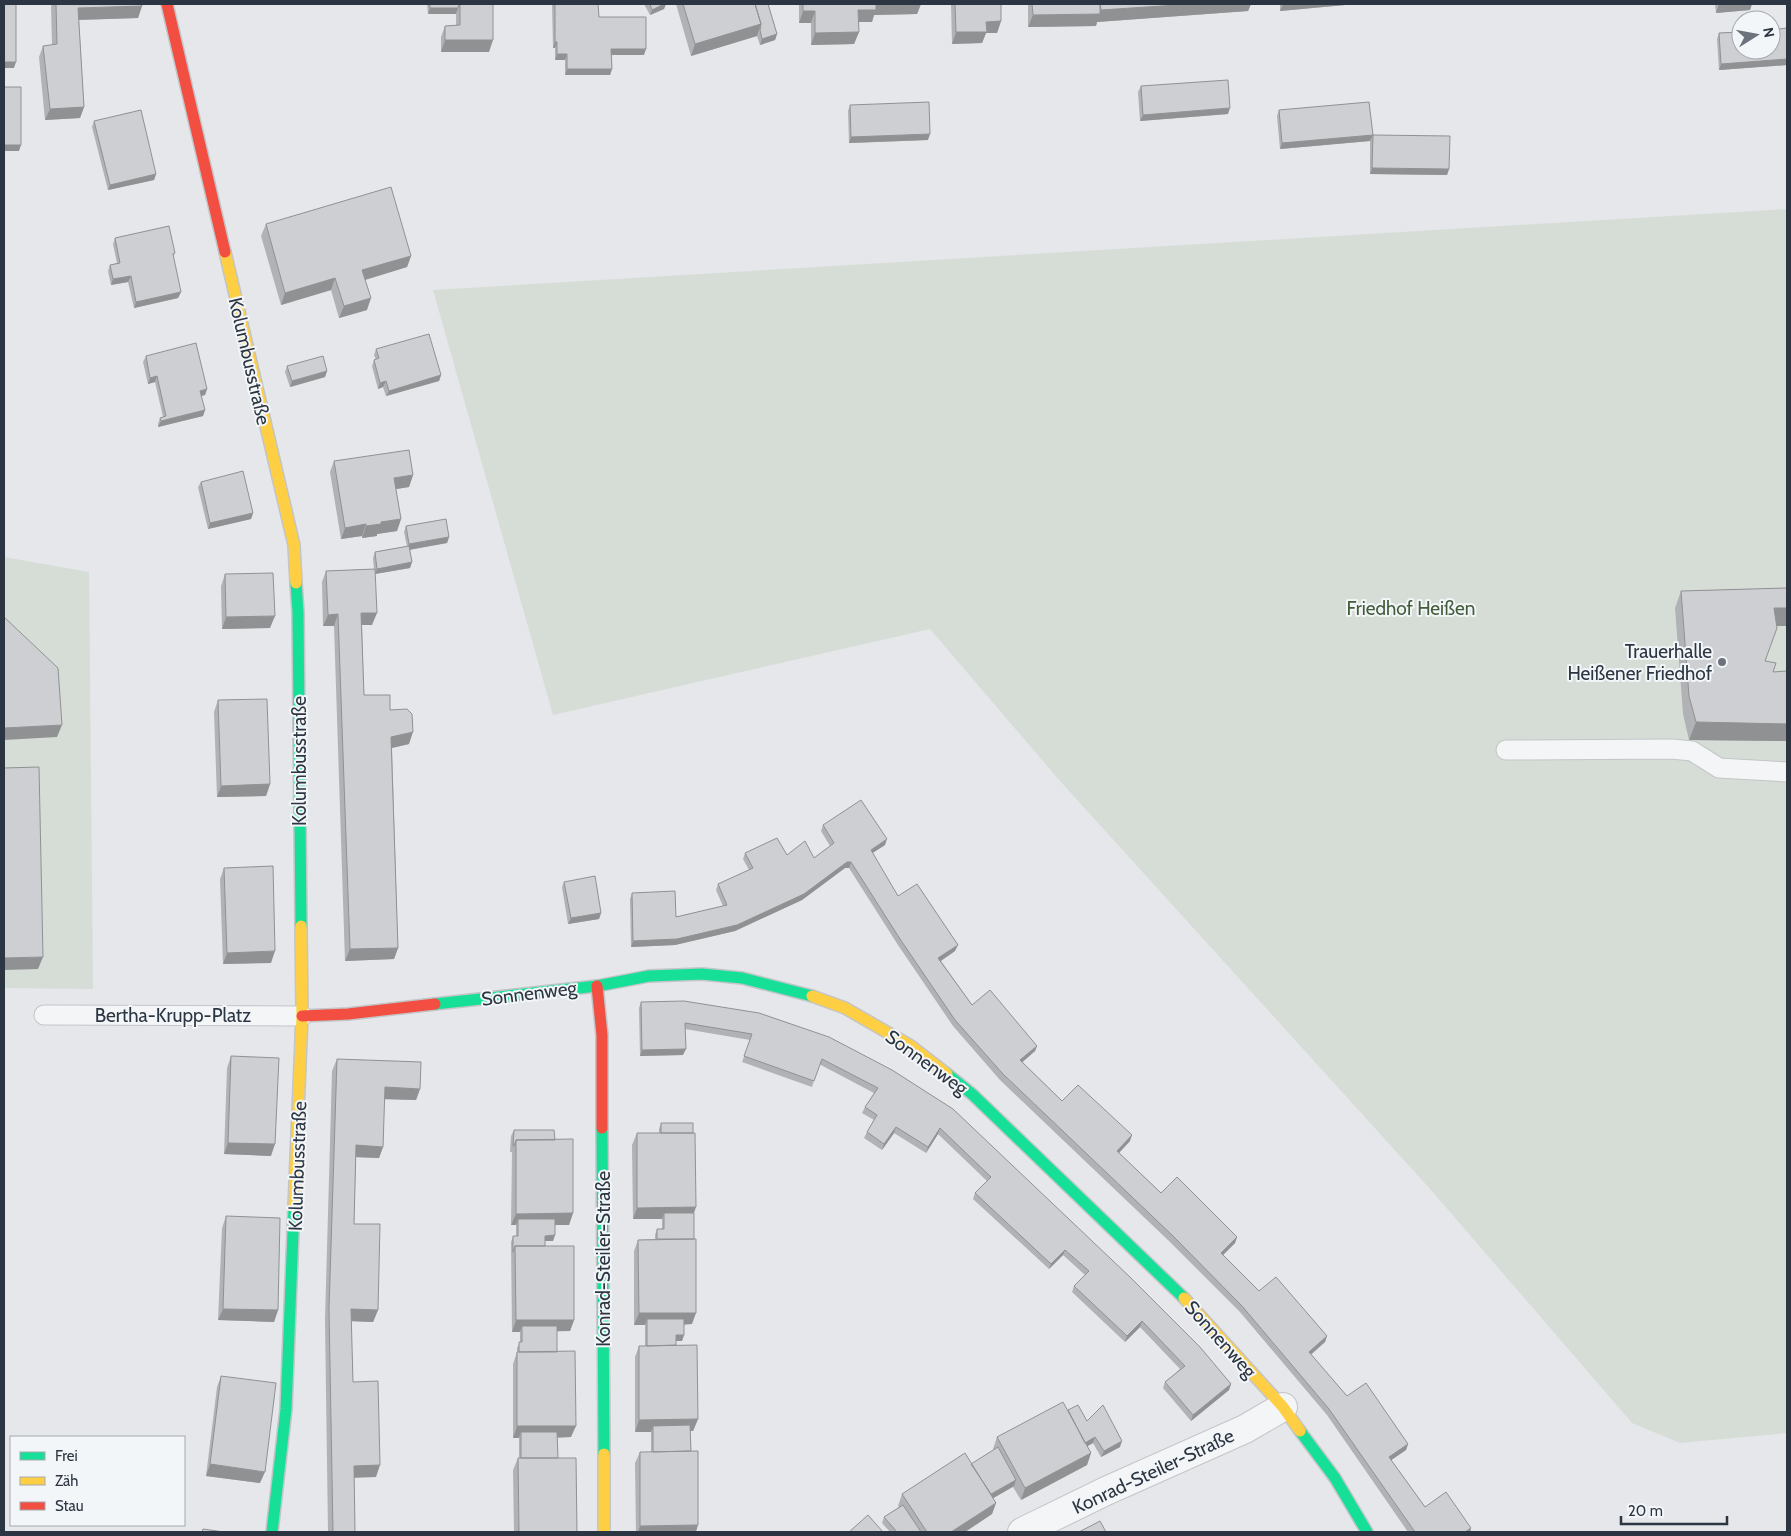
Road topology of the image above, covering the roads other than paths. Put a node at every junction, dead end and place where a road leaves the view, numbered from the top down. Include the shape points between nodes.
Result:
1 (167, 4) edge
2 (1506, 750) dead end
3 (1787, 772) edge
4 (596, 986) junction
5 (44, 1015) dead end
6 (302, 1016) junction
7 (1283, 1407) junction
8 (272, 1532) edge
9 (604, 1532) edge
10 (1022, 1532) edge
11 (1367, 1532) edge

1 - 6 street, Kolumbusstraße via 294,545 298,612
2 - 3 lane via 1672,749 1692,751 1719,768
4 - 6 street, Sonnenweg via 348,1014
4 - 7 street, Sonnenweg via 649,976 702,974 742,978 802,992 845,1008 911,1046 972,1094 1188,1302
4 - 9 street, Konrad-Steiler-Straße via 602,1035
5 - 6 lane, Bertha-Krupp-Platz
6 - 8 street, Kolumbusstraße via 286,1409
7 - 10 street, Konrad-Steiler-Straße via 1245,1429
7 - 11 street, Sonnenweg via 1335,1478

